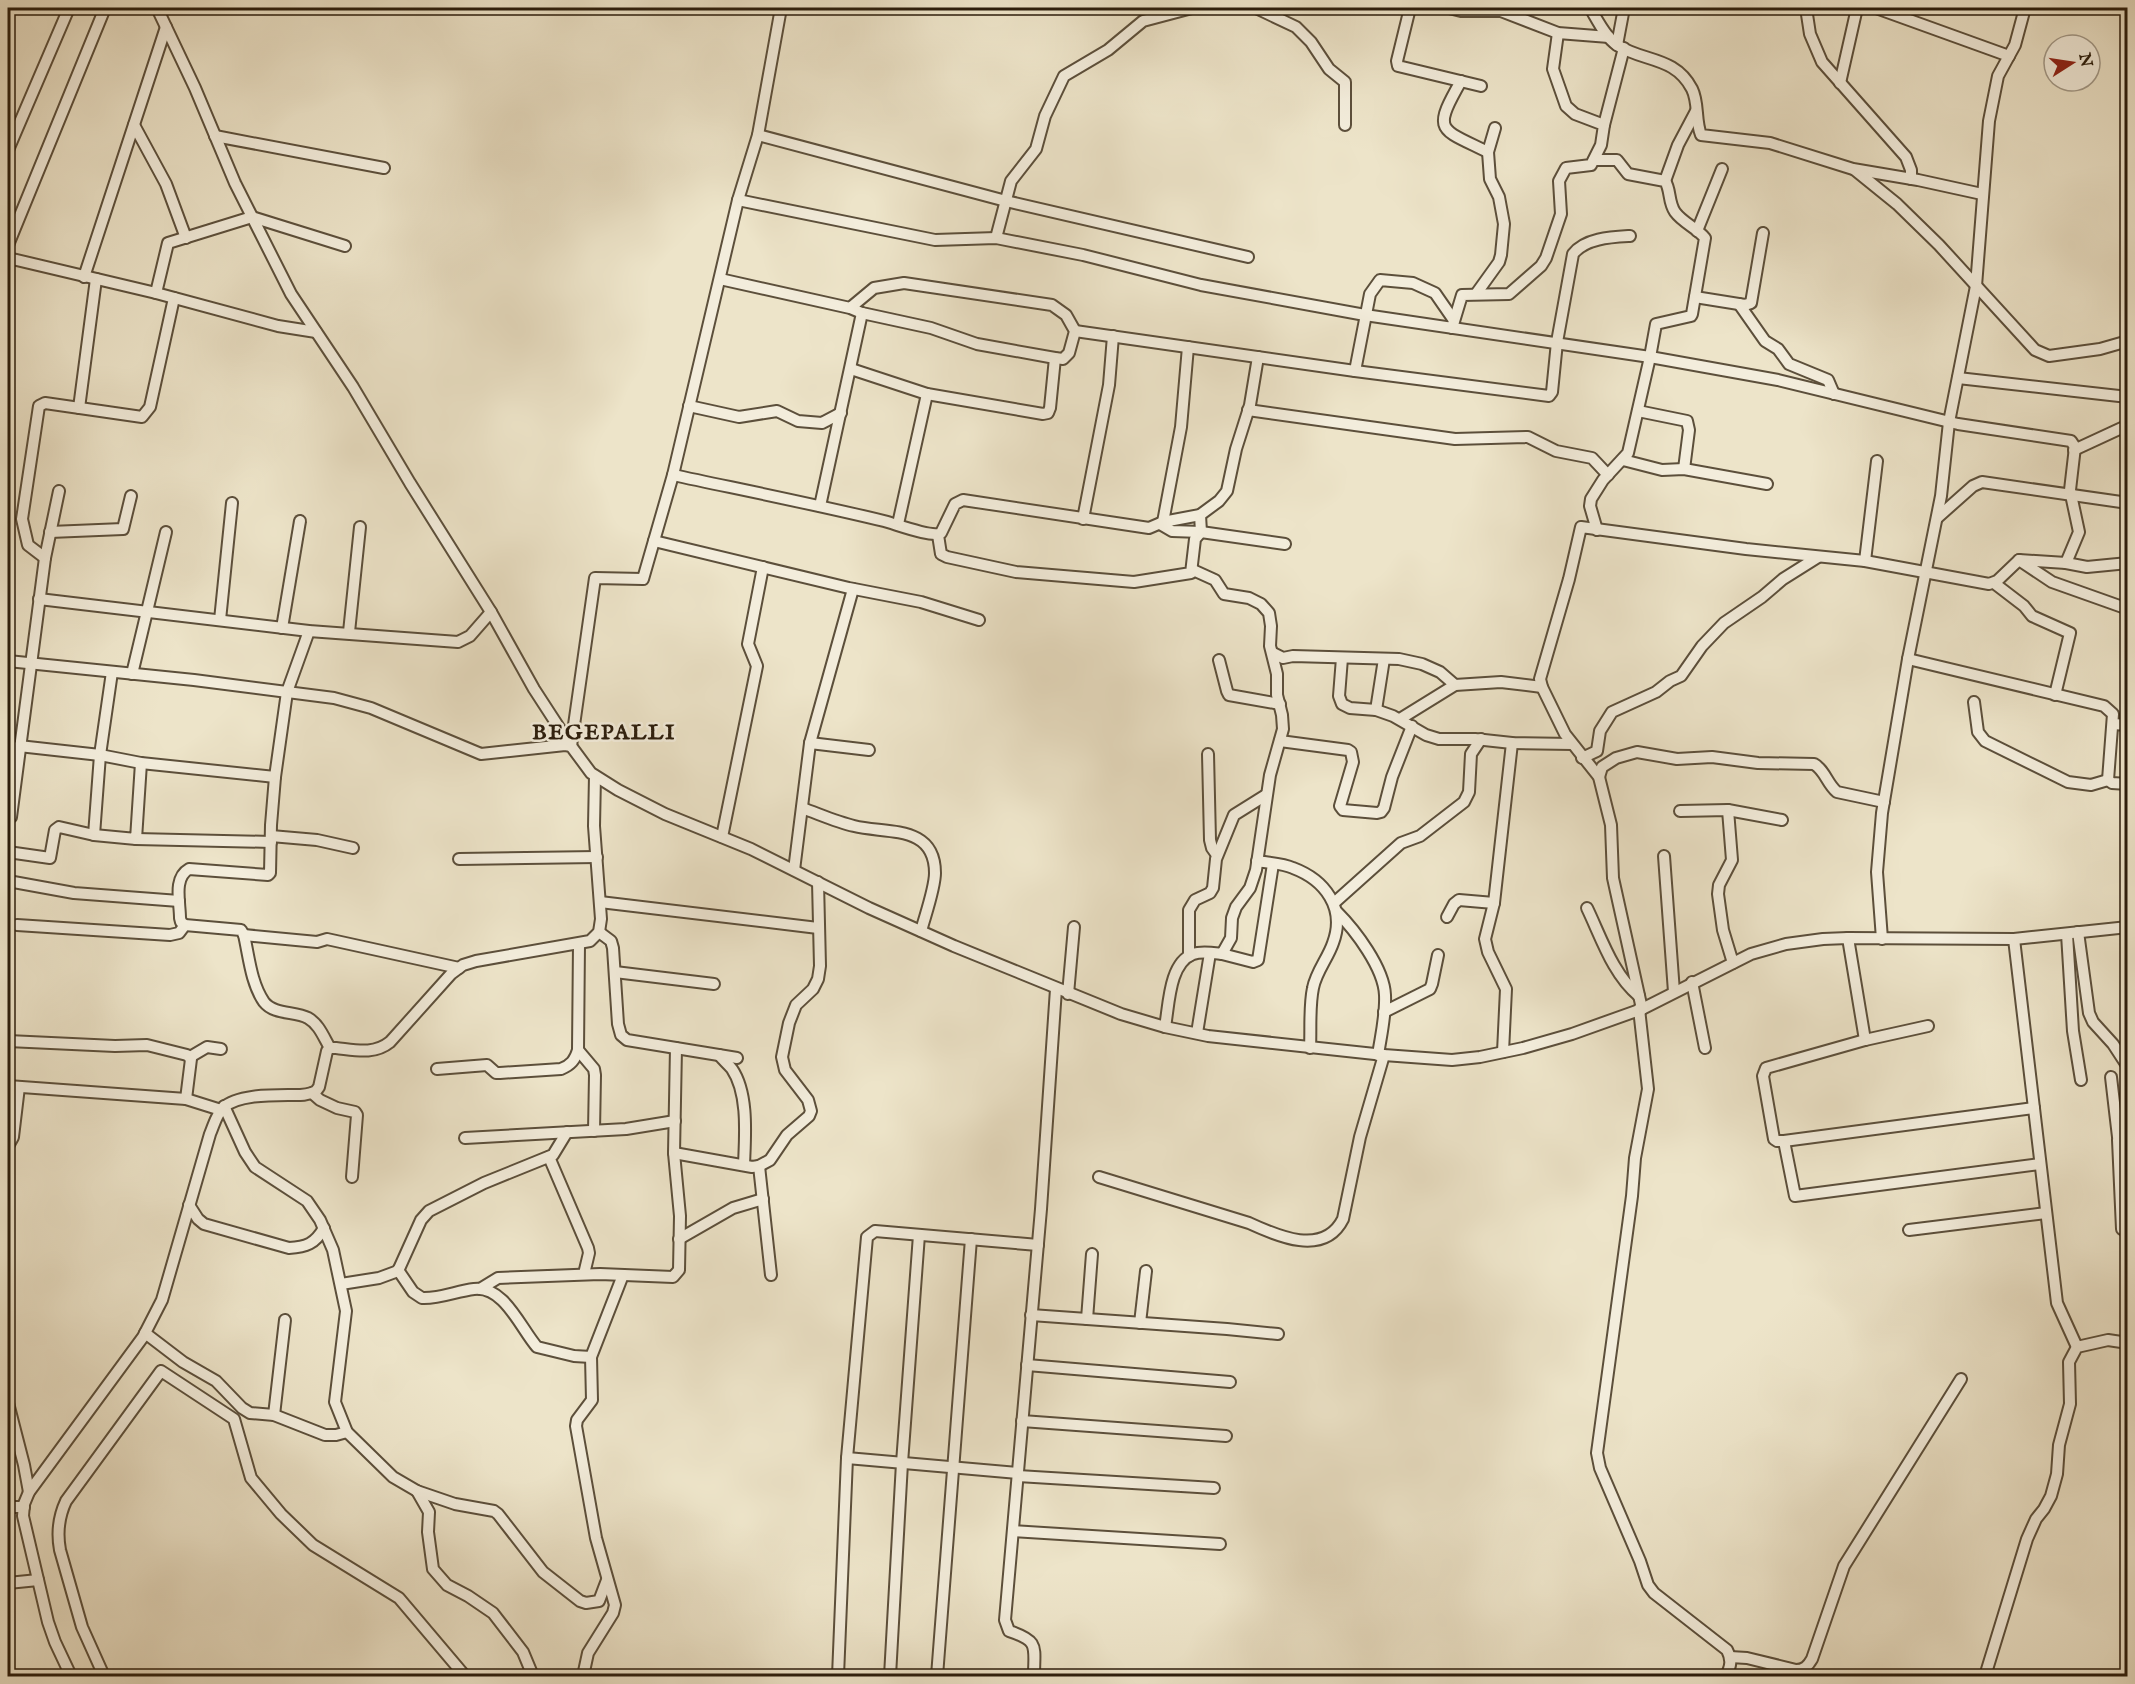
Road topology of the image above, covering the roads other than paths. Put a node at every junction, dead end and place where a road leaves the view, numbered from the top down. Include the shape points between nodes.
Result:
1 (69, 8) edge
2 (105, 8) edge
3 (157, 8) edge
4 (781, 8) edge
5 (1146, 8) edge
6 (1192, 8) edge
7 (1256, 8) edge
8 (1410, 8) edge
9 (1449, 8) edge
10 (1590, 8) edge
11 (1624, 8) edge
12 (1806, 8) edge
13 (1857, 8) edge
14 (1876, 8) edge
15 (2025, 8) edge
16 (1143, 21) junction
17 (166, 27) junction
18 (1558, 33) junction
19 (1609, 37) junction
20 (1621, 47) junction
21 (2009, 56) junction
22 (1461, 81) junction
23 (1840, 83) junction
24 (1481, 86) dead end
25 (1697, 110) junction
26 (134, 124) junction
27 (1345, 125) dead end
28 (1604, 125) junction
29 (1495, 128) dead end
30 (758, 135) junction
31 (215, 136) junction
32 (8, 150) edge
33 (1488, 152) junction
34 (1594, 160) junction
35 (384, 168) dead end
36 (1722, 169) dead end
37 (1852, 169) junction
38 (1911, 179) junction
39 (1665, 181) junction
40 (1982, 195) junction
41 (738, 200) junction
42 (1006, 201) junction
43 (252, 218) junction
44 (1697, 231) junction
45 (1763, 233) dead end
46 (1630, 236) dead end
47 (186, 238) junction
48 (996, 238) junction
49 (8, 245) edge
50 (345, 246) dead end
51 (8, 258) edge
52 (1248, 258) dead end
53 (84, 277) junction
54 (96, 279) junction
55 (720, 279) junction
56 (1976, 286) junction
57 (156, 293) junction
58 (1476, 294) junction
59 (1695, 297) junction
60 (174, 298) junction
61 (1739, 304) junction
62 (850, 308) junction
63 (862, 313) junction
64 (1365, 315) junction
65 (1453, 324) junction
66 (1075, 331) junction
67 (316, 332) junction
68 (1113, 336) junction
69 (2127, 341) edge
70 (1557, 342) junction
71 (1188, 347) junction
72 (1258, 357) junction
73 (1650, 357) junction
74 (1055, 358) junction
75 (851, 369) junction
76 (1355, 371) junction
77 (1958, 378) junction
78 (927, 394) junction
79 (1834, 394) junction
80 (2127, 397) edge
81 (689, 406) junction
82 (79, 408) junction
83 (1248, 410) junction
84 (1638, 411) junction
85 (841, 413) junction
86 (1949, 422) junction
87 (2127, 426) edge
88 (2074, 450) junction
89 (1623, 460) junction
90 (1877, 461) dead end
91 (1683, 469) junction
92 (673, 475) junction
93 (1608, 475) junction
94 (1767, 484) dead end
95 (59, 491) dead end
96 (2071, 495) junction
97 (131, 496) dead end
98 (232, 503) dead end
99 (2127, 503) edge
100 (820, 506) junction
101 (1200, 515) junction
102 (1937, 518) junction
103 (1083, 519) junction
104 (300, 522) dead end
105 (1162, 523) junction
106 (898, 524) junction
107 (360, 527) dead end
108 (1598, 530) junction
109 (50, 532) junction
110 (166, 532) dead end
111 (1201, 532) junction
112 (938, 535) junction
113 (654, 541) junction
114 (1285, 544) dead end
115 (1818, 556) junction
116 (45, 558) junction
117 (2019, 560) junction
118 (1865, 561) junction
119 (2066, 563) junction
120 (2127, 563) edge
121 (763, 567) junction
122 (1193, 570) junction
123 (1926, 573) junction
124 (1994, 583) junction
125 (853, 589) junction
126 (39, 599) junction
127 (2127, 609) edge
128 (147, 611) junction
129 (491, 612) junction
130 (220, 620) junction
131 (979, 620) dead end
132 (282, 627) junction
133 (309, 631) junction
134 (348, 632) junction
135 (1273, 653) junction
136 (1342, 658) junction
137 (1384, 659) junction
138 (1908, 659) junction
139 (1219, 660) dead end
140 (8, 662) edge
141 (30, 663) junction
142 (112, 672) junction
143 (132, 674) junction
144 (1455, 685) junction
145 (1542, 687) junction
146 (287, 692) junction
147 (2055, 695) junction
148 (1974, 702) dead end
149 (1280, 704) junction
150 (1376, 711) junction
151 (1400, 719) junction
152 (2113, 724) junction
153 (2127, 725) edge
154 (1412, 726) junction
155 (1481, 739) junction
156 (1280, 741) junction
157 (810, 743) junction
158 (1512, 743) junction
159 (1572, 744) junction
160 (19, 746) junction
161 (571, 746) junction
162 (869, 750) dead end
163 (1597, 751) junction
164 (1208, 754) dead end
165 (100, 755) junction
166 (1582, 758) junction
167 (1616, 758) junction
168 (141, 763) junction
169 (595, 776) junction
170 (275, 777) junction
171 (1599, 777) junction
172 (2108, 780) junction
173 (2127, 784) edge
174 (1266, 795) junction
175 (1884, 802) junction
176 (802, 808) junction
177 (1728, 810) junction
178 (1680, 811) dead end
179 (8, 818) edge
180 (1782, 820) dead end
181 (94, 834) junction
182 (722, 837) junction
183 (136, 839) junction
184 (271, 839) junction
185 (353, 848) dead end
186 (8, 852) edge
187 (1217, 855) junction
188 (1664, 856) dead end
189 (597, 857) junction
190 (459, 859) dead end
191 (1257, 861) junction
192 (1273, 864) junction
193 (794, 870) junction
194 (8, 881) edge
195 (818, 882) junction
196 (180, 901) junction
197 (600, 902) junction
198 (1494, 903) junction
199 (1336, 907) junction
200 (1587, 908) dead end
201 (1448, 917) dead end
202 (185, 925) junction
203 (16, 926) dead end
204 (1074, 927) dead end
205 (2127, 927) edge
206 (818, 928) junction
207 (921, 931) junction
208 (599, 932) junction
209 (2073, 933) junction
210 (244, 935) junction
211 (1848, 938) junction
212 (1882, 939) junction
213 (2014, 939) junction
214 (579, 944) junction
215 (1216, 954) junction
216 (1438, 955) dead end
217 (1189, 956) junction
218 (1733, 963) junction
219 (459, 968) junction
220 (615, 972) junction
221 (1692, 982) junction
222 (714, 984) dead end
223 (1056, 989) junction
224 (1674, 992) junction
225 (1068, 994) junction
226 (1639, 996) junction
227 (1641, 1009) junction
228 (1384, 1012) junction
229 (1928, 1026) dead end
230 (1165, 1027) junction
231 (1197, 1033) junction
232 (1865, 1040) junction
233 (8, 1041) edge
234 (330, 1048) junction
235 (676, 1048) junction
236 (1310, 1048) junction
237 (1705, 1048) dead end
238 (221, 1049) dead end
239 (578, 1050) junction
240 (1503, 1052) junction
241 (719, 1055) junction
242 (1381, 1055) junction
243 (190, 1057) junction
244 (737, 1059) dead end
245 (2127, 1067) edge
246 (436, 1069) dead end
247 (2111, 1077) dead end
248 (2081, 1080) dead end
249 (8, 1086) edge
250 (19, 1087) junction
251 (312, 1093) junction
252 (186, 1099) junction
253 (223, 1108) junction
254 (2034, 1108) junction
255 (675, 1121) junction
256 (594, 1131) junction
257 (567, 1132) junction
258 (2123, 1133) edge
259 (465, 1138) dead end
260 (1784, 1141) junction
261 (8, 1146) edge
262 (674, 1153) junction
263 (549, 1157) junction
264 (2040, 1164) junction
265 (744, 1166) junction
266 (759, 1167) junction
267 (352, 1177) dead end
268 (1099, 1177) dead end
269 (763, 1199) junction
270 (189, 1205) junction
271 (2046, 1213) junction
272 (324, 1228) junction
273 (2122, 1229) dead end
274 (1909, 1230) dead end
275 (919, 1235) junction
276 (679, 1239) junction
277 (971, 1239) junction
278 (1038, 1245) junction
279 (1092, 1254) dead end
280 (398, 1270) junction
281 (1146, 1271) dead end
282 (584, 1274) junction
283 (623, 1275) junction
284 (771, 1275) dead end
285 (341, 1284) junction
286 (480, 1289) junction
287 (1031, 1315) junction
288 (1087, 1319) junction
289 (285, 1320) dead end
290 (1140, 1323) junction
291 (145, 1333) junction
292 (1278, 1334) dead end
293 (2127, 1343) edge
294 (2077, 1347) junction
295 (591, 1357) junction
296 (1027, 1365) junction
297 (1961, 1379) dead end
298 (1230, 1382) dead end
299 (8, 1403) edge
300 (274, 1415) junction
301 (1022, 1421) junction
302 (347, 1432) junction
303 (1226, 1436) dead end
304 (847, 1458) junction
305 (902, 1463) junction
306 (954, 1468) junction
307 (1018, 1475) junction
308 (1214, 1488) dead end
309 (417, 1491) junction
310 (29, 1492) junction
311 (8, 1507) edge
312 (24, 1507) junction
313 (1013, 1531) junction
314 (1220, 1544) dead end
315 (38, 1580) junction
316 (607, 1580) junction
317 (8, 1583) edge
318 (1730, 1657) junction
319 (71, 1677) edge
320 (104, 1677) edge
321 (465, 1677) edge
322 (533, 1677) edge
323 (583, 1677) edge
324 (838, 1677) edge
325 (890, 1677) edge
326 (937, 1677) edge
327 (1034, 1677) edge
328 (1726, 1677) edge
329 (1985, 1677) edge

1 - 32 street
2 - 49 street
3 - 17 street
4 - 30 street
5 - 16 street
6 - 16 street
7 - 27 street via 1296,27 1329,69 1345,82
8 - 22 street via 1398,66
9 - 18 street via 1501,11
10 - 19 street
11 - 20 street
12 - 23 street via 1817,52
13 - 23 street
14 - 21 street
15 - 21 street
16 - 42 street via 1108,50 1064,76 1045,116 1036,149 1011,180
17 - 26 street
17 - 31 street
18 - 19 street
18 - 28 street via 1553,69 1566,106 1575,114
19 - 20 street
20 - 25 street via 1672,67 1692,88
20 - 28 street
21 - 40 street via 1997,80 1989,121
22 - 24 street
22 - 33 street via 1445,111 1445,127
23 - 38 street via 1906,157
25 - 37 street via 1699,131 1704,136 1784,146
25 - 39 street
26 - 47 street via 166,184
26 - 53 street
28 - 34 street
29 - 33 street
30 - 41 street
30 - 42 street
31 - 35 street
31 - 43 street
33 - 58 street via 1490,179 1499,197 1504,226 1500,260
34 - 39 street via 1617,160 1628,174
34 - 58 street via 1588,167 1566,168 1560,179 1561,211 1544,263 1509,294
36 - 44 street
37 - 38 street
37 - 56 street via 1897,204
38 - 40 street
39 - 44 street via 1671,206 1679,218
40 - 56 street
41 - 48 street via 934,240
41 - 55 street
42 - 48 street
42 - 52 street
43 - 47 street
43 - 50 street
43 - 67 street via 291,294
44 - 59 street via 1705,238
45 - 61 street via 1752,300
46 - 70 street via 1604,238 1575,251
47 - 57 street via 168,243
48 - 64 street via 1201,285
51 - 53 street
53 - 54 street
54 - 57 street
54 - 82 street
55 - 62 street
55 - 81 street
56 - 69 street via 2043,354 2100,349
56 - 77 street
57 - 60 street
58 - 65 street via 1460,297
59 - 61 street
59 - 73 street via 1691,316 1656,324
60 - 67 street via 278,326
60 - 82 street via 148,411 138,417
61 - 79 street via 1765,341 1778,349 1789,364 1828,380
62 - 63 street
62 - 66 street via 874,288 908,283 1056,306
63 - 74 street via 931,328 984,346
63 - 75 street
64 - 65 street
64 - 65 street via 1377,282 1413,283 1435,293
64 - 76 street
65 - 70 street
66 - 68 street
66 - 74 street via 1068,356
67 - 129 street
68 - 71 street
68 - 103 street via 1109,385
70 - 73 street
70 - 76 street via 1549,396
71 - 72 street
71 - 105 street via 1181,427
72 - 76 street
72 - 83 street
73 - 79 street
73 - 84 street
74 - 78 street via 1050,408 1045,413
75 - 78 street
75 - 85 street
77 - 80 street
77 - 86 street
78 - 106 street
79 - 86 street
81 - 85 street via 739,417 777,411 798,421 822,423
81 - 92 street
82 - 116 street via 45,403 39,406 22,519 28,545
83 - 93 street via 1455,440 1528,437 1553,450 1592,458
83 - 101 street via 1228,488 1219,501
84 - 89 street
84 - 91 street via 1687,421
85 - 100 street
86 - 88 street via 2067,440 2074,444
86 - 102 street
87 - 88 street
88 - 96 street
89 - 91 street via 1662,470
89 - 93 street
90 - 118 street
91 - 94 street
92 - 100 street
92 - 113 street
93 - 108 street via 1590,503
95 - 109 street
96 - 99 street
96 - 102 street via 1982,482
96 - 119 street via 2079,532
97 - 109 street via 123,529
98 - 130 street
100 - 106 street
101 - 105 street
101 - 111 street
102 - 123 street
103 - 105 street via 1144,528
103 - 112 street via 963,500 955,504
104 - 132 street
105 - 111 street via 1172,531
106 - 112 street
107 - 134 street
108 - 115 street
108 - 145 street via 1581,527 1543,666
109 - 116 street
110 - 128 street
111 - 114 street
111 - 122 street via 1195,538
112 - 122 street via 944,556 1016,572 1139,583 1190,574
113 - 121 street
113 - 161 street via 643,579 595,578
115 - 118 street
115 - 163 street via 1724,623 1681,676 1612,712 1600,731
116 - 126 street
117 - 119 street
117 - 124 street
117 - 127 street via 2052,582
118 - 123 street
119 - 120 street via 2087,567
121 - 125 street
121 - 182 street via 747,644 757,666
122 - 135 street via 1215,580 1224,594 1261,604 1269,613
123 - 124 street
123 - 138 street
124 - 147 street via 2032,616 2070,633
125 - 131 street via 921,602
125 - 157 street
126 - 128 street
126 - 141 street
128 - 130 street
128 - 143 street
129 - 134 street via 470,636 458,642
129 - 161 street
130 - 132 street
132 - 133 street
133 - 134 street
133 - 146 street
135 - 136 street via 1283,658
135 - 149 street
136 - 137 street
136 - 150 street via 1340,701 1350,708
137 - 144 street via 1422,664
137 - 150 street
138 - 147 street
138 - 175 street
139 - 149 street via 1229,695
140 - 141 street
141 - 142 street
141 - 160 street
142 - 143 street
142 - 165 street
143 - 146 street
144 - 145 street via 1500,682
144 - 151 street
145 - 159 street
146 - 161 street via 371,708 481,754
146 - 170 street
147 - 152 street via 2104,706 2113,714
148 - 172 street via 1978,732 1985,741 2068,782 2091,785
149 - 156 street
150 - 151 street
151 - 154 street
152 - 153 street
152 - 172 street
154 - 155 street via 1439,739
154 - 156 street via 1384,808 1377,813 1343,810 1340,806 1353,762 1351,752
155 - 158 street
155 - 199 street via 1471,754 1469,792 1464,802 1420,836 1401,843
156 - 174 street
157 - 162 street
157 - 176 street
158 - 159 street
158 - 198 street
159 - 166 street
160 - 165 street
160 - 179 street
161 - 169 street
163 - 166 street
163 - 167 street
164 - 187 street via 1210,840
165 - 168 street
165 - 181 street
166 - 171 street
167 - 171 street via 1602,767
167 - 175 street via 1637,752 1677,759 1712,757 1814,764 1837,792
168 - 170 street
168 - 183 street
169 - 182 street via 665,814
169 - 189 street
170 - 184 street
171 - 226 street via 1611,825 1613,878
172 - 173 street
174 - 187 street via 1234,815
174 - 191 street
175 - 212 street via 1877,872
176 - 193 street
176 - 207 street via 855,827 914,835 926,846 935,874
177 - 178 street
177 - 180 street
177 - 218 street via 1731,860 1718,894 1722,930
181 - 183 street
181 - 186 street via 56,828 48,858
182 - 193 street
183 - 184 street
184 - 185 street via 317,840
184 - 196 street via 268,875 189,869 181,875
187 - 217 street via 1213,888 1195,900 1190,910
188 - 224 street
189 - 190 street
189 - 197 street
191 - 192 street
191 - 215 street via 1250,888 1232,918 1231,938
192 - 199 street via 1292,867 1310,877 1326,888
192 - 215 street via 1258,960
193 - 195 street
194 - 196 street via 74,893
195 - 206 street
195 - 207 street
196 - 202 street via 181,922
197 - 206 street
197 - 208 street
198 - 201 street via 1459,900
198 - 240 street via 1485,939 1506,989
199 - 228 street via 1382,978
199 - 236 street via 1334,942 1313,990
200 - 226 street via 1626,986
202 - 203 street via 179,933 170,935
202 - 210 street via 236,928
204 - 225 street
205 - 209 street
206 - 266 street via 818,979 796,1005 782,1057 785,1070 808,1100 811,1111 787,1135 770,1160
207 - 223 street
208 - 214 street via 590,941
208 - 220 street via 610,941
209 - 213 street
209 - 245 street via 2089,1013
209 - 248 street via 2073,1031
210 - 219 street via 317,942 327,939
210 - 234 street via 253,978 265,1004 311,1020
211 - 212 street
211 - 218 street via 1786,944
211 - 232 street
212 - 213 street
213 - 254 street
214 - 219 street via 476,961
214 - 239 street
215 - 217 street
215 - 231 street
216 - 228 street via 1430,989
217 - 230 street via 1175,970
218 - 221 street
219 - 234 street via 381,1048
220 - 222 street
220 - 235 street via 621,1035 627,1040
221 - 224 street
221 - 237 street
223 - 225 street
223 - 278 street
224 - 227 street
225 - 230 street
226 - 227 street
227 - 240 street via 1572,1034
227 - 318 street via 1648,1089 1635,1158 1597,1453 1648,1585 1727,1650
228 - 242 street
229 - 232 street
230 - 231 street
231 - 236 street
232 - 260 street via 1764,1070 1774,1139
233 - 243 street via 147,1045
234 - 251 street via 319,1087
235 - 241 street
235 - 255 street
236 - 242 street
238 - 243 street via 207,1047
239 - 246 street via 568,1066 561,1069 500,1074 487,1065
239 - 256 street via 594,1069
240 - 242 street via 1452,1060
241 - 244 street
241 - 265 street via 733,1071 741,1090 746,1122
242 - 268 street via 1343,1219 1331,1234 1298,1241
243 - 252 street
247 - 258 street
249 - 250 street
250 - 252 street
250 - 261 street via 13,1137
251 - 253 street via 265,1095 238,1100
251 - 267 street via 357,1115
252 - 253 street
253 - 270 street via 210,1134
253 - 272 street via 255,1167 307,1201
254 - 260 street
254 - 264 street
255 - 256 street
255 - 262 street
256 - 257 street
257 - 259 street
257 - 263 street
258 - 273 street
260 - 264 street via 1794,1196
262 - 265 street
262 - 276 street
263 - 280 street via 429,1211
263 - 282 street via 588,1248
264 - 271 street
265 - 266 street
266 - 269 street
269 - 276 street via 733,1209
269 - 284 street
270 - 272 street via 204,1224 289,1248 311,1244
270 - 291 street via 162,1300
271 - 274 street
271 - 294 street via 2057,1303
272 - 285 street
275 - 277 street
275 - 304 street via 875,1231 864,1244
275 - 305 street
276 - 283 street via 679,1270 673,1277
277 - 278 street
277 - 306 street
278 - 287 street
279 - 288 street
280 - 285 street via 379,1278
280 - 286 street via 422,1298
281 - 290 street
282 - 283 street
282 - 286 street via 498,1278
283 - 295 street
285 - 302 street via 346,1311 335,1402
286 - 295 street via 495,1295 512,1311 537,1347
287 - 288 street
287 - 296 street
288 - 290 street
289 - 300 street
290 - 292 street
291 - 300 street via 216,1381 242,1408 250,1413
291 - 310 street
293 - 294 street via 2108,1340
294 - 329 street via 2069,1362 2070,1404 2051,1496 2027,1539
295 - 316 street via 593,1396 576,1426
296 - 298 street
296 - 301 street
297 - 318 street via 1844,1566 1807,1666 1796,1670
299 - 310 street
300 - 302 street via 325,1435
301 - 303 street
301 - 307 street
302 - 309 street via 393,1477
304 - 305 street
304 - 324 street
305 - 306 street
305 - 325 street
306 - 307 street
306 - 326 street
307 - 308 street
307 - 313 street
309 - 316 street via 455,1504 494,1511 543,1572 580,1601 599,1601
309 - 322 street via 429,1512 434,1569 447,1586 493,1613 523,1652
310 - 312 street
311 - 312 street
312 - 315 street
313 - 314 street
313 - 327 street via 1005,1620 1009,1631 1027,1637 1032,1644
315 - 317 street
315 - 319 street via 55,1642
316 - 323 street via 614,1610 588,1653
318 - 328 street
320 - 321 street via 82,1627 60,1550 61,1516 66,1501 161,1371 234,1419 250,1478 281,1514 313,1545 399,1598

